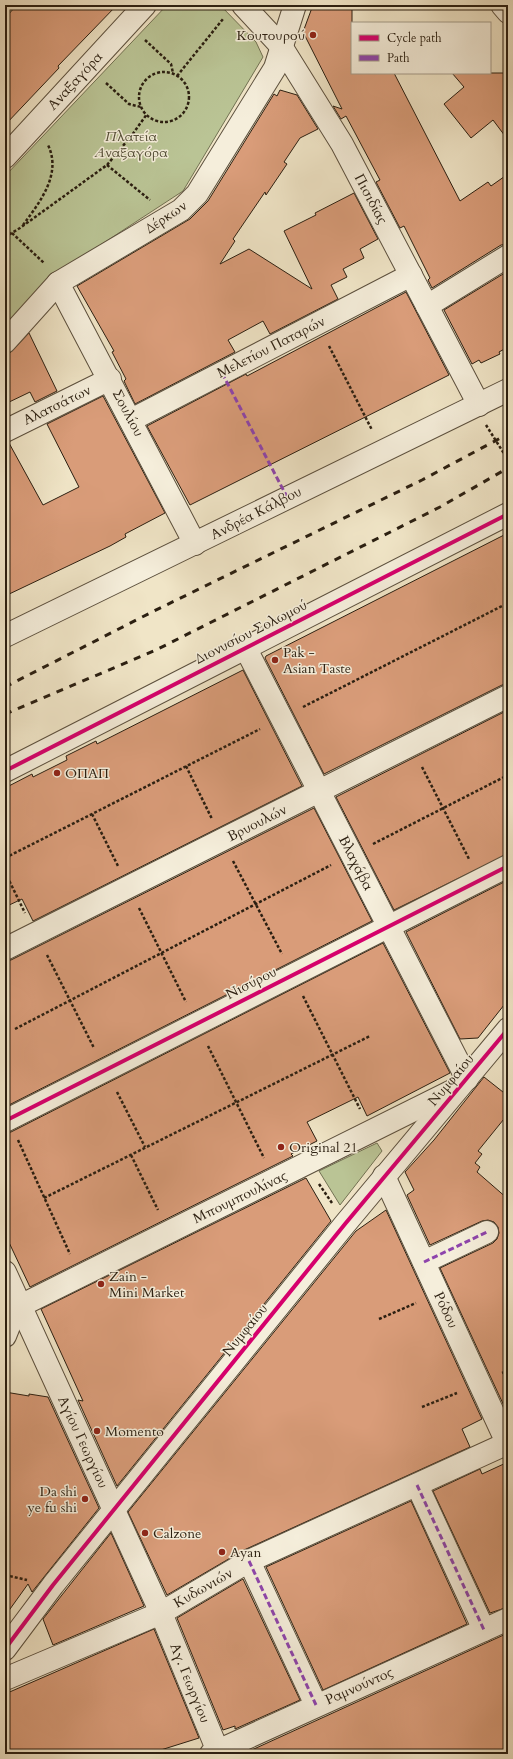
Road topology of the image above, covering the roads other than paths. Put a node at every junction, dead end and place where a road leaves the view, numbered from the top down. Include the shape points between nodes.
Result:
1 (145, 5) edge
2 (244, 5) edge
3 (295, 5) edge
4 (502, 5) edge
5 (508, 12) edge
6 (281, 46) junction
7 (5, 157) edge
8 (508, 256) edge
9 (411, 275) junction
10 (60, 282) junction
11 (427, 306) junction
12 (5, 342) edge
13 (110, 379) junction
14 (508, 390) edge
15 (479, 404) junction
16 (131, 420) junction
17 (5, 431) edge
18 (508, 514) edge
19 (195, 544) junction
20 (5, 636) edge
21 (245, 647) junction
22 (508, 696) edge
23 (5, 770) edge
24 (319, 791) junction
25 (508, 866) edge
26 (389, 926) junction
27 (5, 949) edge
28 (508, 1029) edge
29 (464, 1083) junction
30 (7, 1120) edge
31 (384, 1176) junction
32 (487, 1232) dead end
33 (424, 1262) junction
34 (5, 1272) edge
35 (20, 1306) junction
36 (5, 1336) edge
37 (508, 1444) edge
38 (417, 1485) junction
39 (114, 1509) junction
40 (249, 1561) junction
41 (161, 1613) junction
42 (508, 1619) edge
43 (484, 1630) junction
44 (5, 1649) edge
45 (5, 1679) edge
46 (316, 1706) junction
47 (216, 1753) edge

1 - 7 street, Αναξαγόρα
2 - 6 street, Πισιδίας
3 - 6 street, Δέρκων
4 - 5 street
6 - 9 street, Πισιδίας via 342,144
6 - 10 street, Δέρκων via 275,68 197,194 181,210
8 - 11 street
9 - 11 street, Πισιδίας
9 - 16 street, Μελετίου Παταρών
10 - 12 street, Δέρκων
10 - 13 street, Σουλίου
11 - 15 street, Πισιδίας
13 - 16 street, Σουλίου
13 - 17 street, Αλατσάτων
14 - 15 street, Ανδρέα Κάλβου
15 - 19 street, Ανδρέα Κάλβου
16 - 19 street, Σουλίου
18 - 21 street, Διονυσίου Σολωμού
19 - 20 street, Ανδρέα Κάλβου
21 - 23 street, Διονυσίου Σολωμού
21 - 24 street, Βλαχάβα
22 - 24 street, Βρυουλών
24 - 26 street, Βλαχάβα
24 - 27 street, Βρυουλών
25 - 26 street, Νισύρου
26 - 29 street, Βλαχάβα
26 - 30 street, Νισύρου
28 - 29 street, Νυμφαίου
29 - 31 street, Νυμφαίου
29 - 35 street, Μπουμπουλίνας
31 - 33 street, Ρόδου
31 - 39 street, Νυμφαίου
32 - 33 street
33 - 37 street, Ρόδου
34 - 35 street, Αγίου Γεωργίου
35 - 36 street
35 - 39 street, Αγίου Γεωργίου
37 - 38 street, Κυδωνιών
38 - 40 street, Κυδωνιών
38 - 43 street
39 - 41 street, Αγίου Γεωργίου
39 - 44 street, Νυμφαίου
40 - 41 street, Κυδωνιών
40 - 46 street
41 - 45 street, Κυδωνιών
41 - 47 street, Αγ. Γεωργίου
42 - 43 street, Ραμνούντος
43 - 46 street, Ραμνούντος
46 - 47 street, Ραμνούντος

